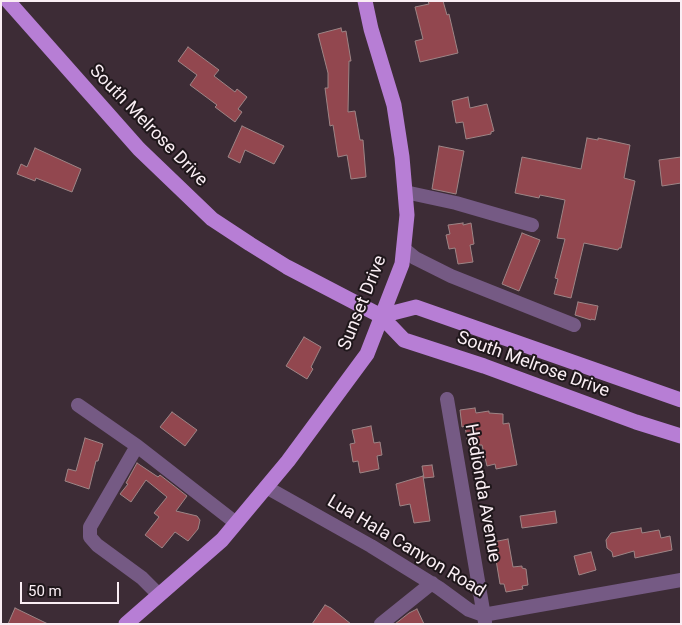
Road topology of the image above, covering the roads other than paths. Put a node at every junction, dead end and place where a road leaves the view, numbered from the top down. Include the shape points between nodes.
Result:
1 (8, 1) edge
2 (365, 1) edge
3 (405, 192) junction
4 (532, 225) dead end
5 (404, 249) junction
6 (381, 316) junction
7 (574, 325) dead end
8 (447, 399) dead end
9 (681, 400) edge
10 (78, 404) dead end
11 (681, 436) edge
12 (137, 446) junction
13 (266, 487) junction
14 (236, 523) junction
15 (681, 580) edge
16 (432, 584) junction
17 (159, 595) junction
18 (484, 619) edge
19 (126, 624) edge
20 (381, 624) edge

1 - 6 main road, South Melrose Drive via 139,149 212,219 287,267
2 - 3 main road, Sunset Drive via 394,105
3 - 4 street
3 - 5 main road, Sunset Drive
5 - 6 main road, Sunset Drive via 402,264
5 - 7 street via 451,276
6 - 9 main road, South Melrose Drive via 416,307
6 - 11 main road, South Melrose Drive via 404,340
6 - 13 main road, Sunset Drive via 367,354
8 - 18 street, Hedionda Avenue
10 - 12 street
12 - 14 street
12 - 17 street via 90,527 90,537
13 - 14 main road, Sunset Drive
13 - 16 street, Lua Hala Canyon Road
14 - 17 main road, Sunset Drive via 222,540
15 - 18 street, Lua Hala Canyon Road
16 - 18 street, Lua Hala Canyon Road
16 - 20 street
17 - 19 main road, Sunset Drive

